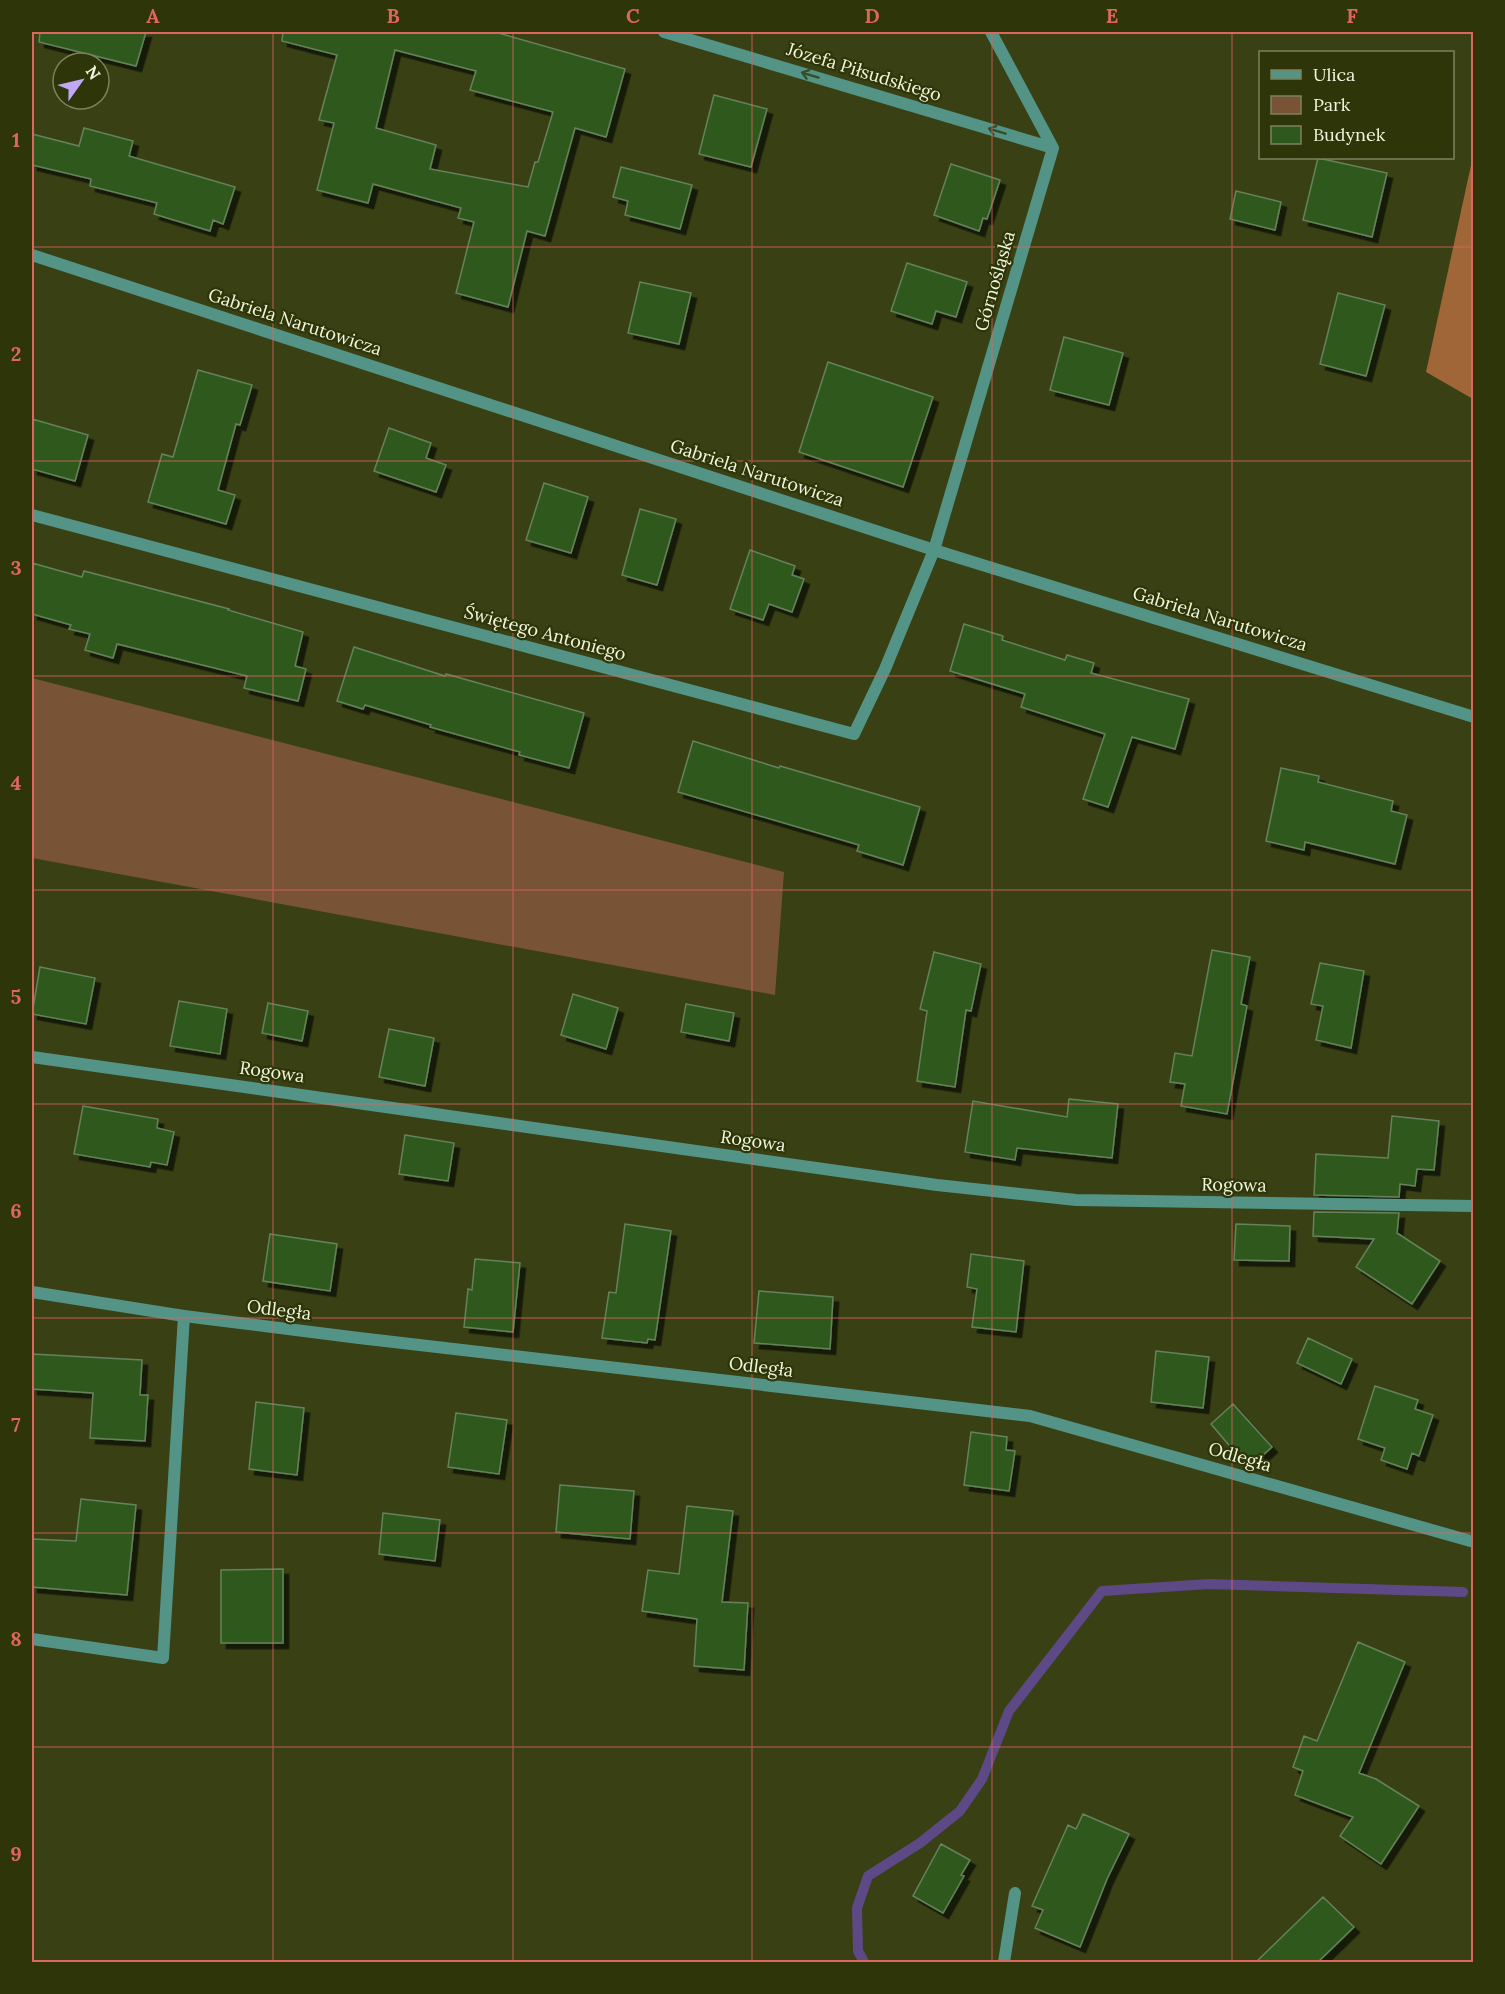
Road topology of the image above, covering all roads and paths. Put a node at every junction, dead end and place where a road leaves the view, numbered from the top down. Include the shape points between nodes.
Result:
1 (664, 32) edge
2 (992, 32) edge
3 (1053, 148) junction
4 (32, 255) edge
5 (32, 515) edge
6 (934, 550) junction
7 (1473, 717) edge
8 (32, 1057) edge
9 (1473, 1206) edge
10 (32, 1292) edge
11 (184, 1316) junction
12 (1473, 1542) edge
13 (32, 1639) edge
14 (1015, 1893) dead end
15 (1004, 1962) edge

3 -> 1 street, Józefa Piłsudskiego
2 - 3 street
3 - 6 street, Górnośląska
4 - 6 street, Gabriela Narutowicza
5 - 6 street, Świętego Antoniego via 854,734
6 - 7 street, Gabriela Narutowicza
8 - 9 street, Rogowa via 937,1185 1076,1200
10 - 11 street, Odległa
11 - 12 street, Odległa via 1030,1416
11 - 13 street via 163,1658
14 - 15 street

